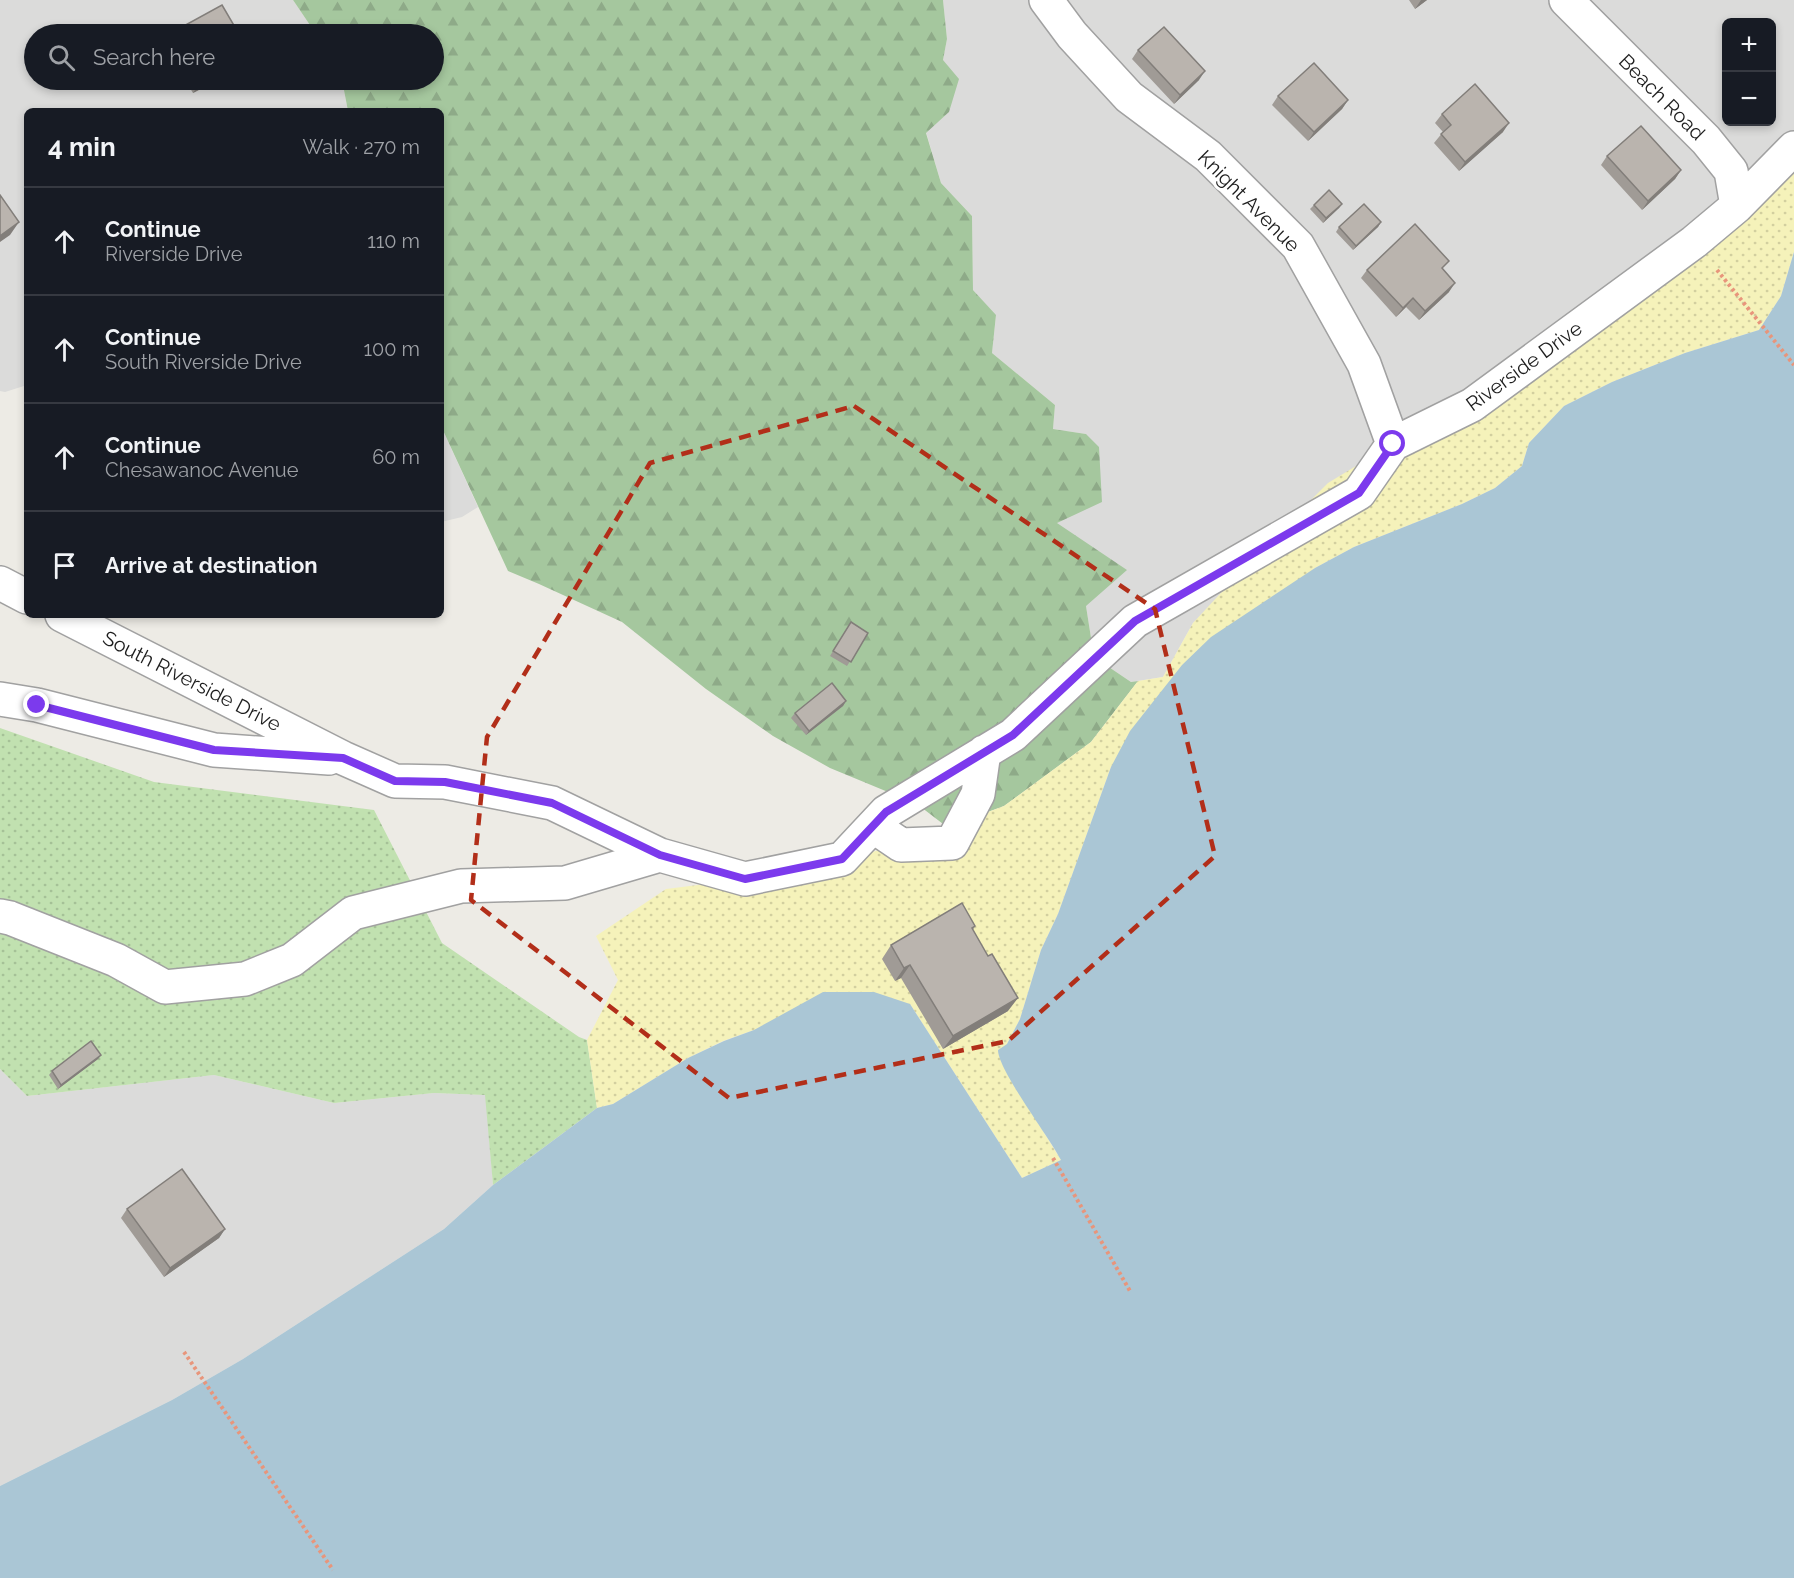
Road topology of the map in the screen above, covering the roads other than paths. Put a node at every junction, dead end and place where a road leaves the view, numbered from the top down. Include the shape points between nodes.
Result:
1 (1046, 0) edge
2 (1566, 0) edge
3 (1794, 148) edge
4 (1737, 206) junction
5 (1393, 444) junction
6 (0, 583) edge
7 (24, 595) edge
8 (68, 618) edge
9 (0, 699) edge
10 (984, 752) junction
11 (343, 758) junction
12 (880, 819) junction
13 (660, 855) junction
14 (0, 916) edge

1 - 5 street, Knight Avenue via 1072,35 1129,97 1208,156 1298,246 1364,364
2 - 4 street, Beach Road via 1706,140 1731,171
3 - 4 street, Riverside Drive
4 - 5 street, Riverside Drive via 1472,405
5 - 10 street, Riverside Drive via 1359,493 1135,621 1013,735
6 - 7 street
8 - 11 street, South Riverside Drive
9 - 11 street via 214,750
10 - 12 street, Riverside Drive
10 - 12 street via 978,794 952,843 901,845
11 - 13 street, South Riverside Drive via 395,781 445,782 552,803
12 - 13 street, South Riverside Drive via 842,859 745,879
13 - 14 street via 565,883 461,886 353,914 292,960 245,979 165,987 116,960

